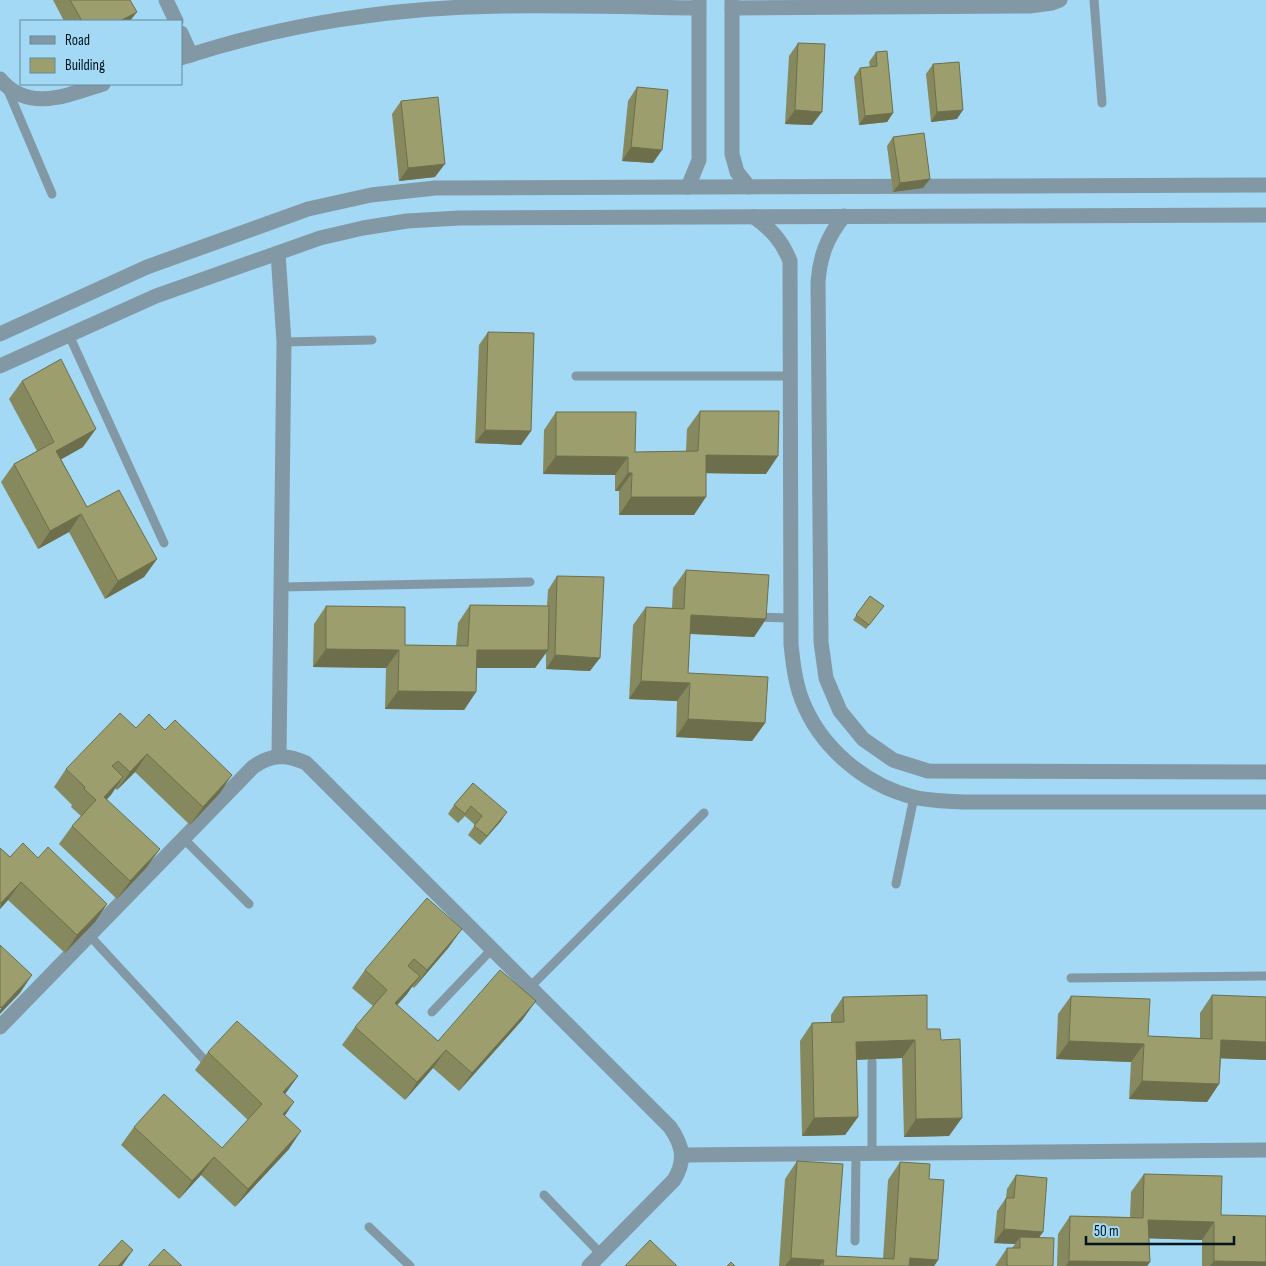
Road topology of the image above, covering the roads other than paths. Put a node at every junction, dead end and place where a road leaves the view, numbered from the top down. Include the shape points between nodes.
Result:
1 (166, 0) edge
2 (1060, 0) edge
3 (1094, 0) edge
4 (907, 3) edge
5 (699, 4) edge
6 (732, 4) edge
7 (176, 20) edge
8 (182, 38) edge
9 (186, 56) edge
10 (3, 82) edge
11 (100, 85) edge
12 (1102, 103) dead end
13 (1262, 182) edge
14 (688, 187) junction
15 (749, 187) junction
16 (52, 194) dead end
17 (1266, 215) edge
18 (844, 216) junction
19 (754, 217) junction
20 (278, 253) junction
21 (818, 325) junction
22 (791, 327) junction
23 (0, 334) edge
24 (70, 335) junction
25 (372, 340) dead end
26 (284, 342) junction
27 (0, 366) edge
28 (576, 376) dead end
29 (791, 376) junction
30 (164, 543) dead end
31 (530, 582) dead end
32 (281, 587) junction
33 (744, 617) edge
34 (791, 618) junction
35 (279, 756) junction
36 (1266, 772) edge
37 (914, 797) junction
38 (1266, 802) edge
39 (704, 813) dead end
40 (183, 838) junction
41 (896, 884) dead end
42 (249, 904) dead end
43 (89, 935) junction
44 (492, 949) junction
45 (1266, 976) edge
46 (1071, 978) dead end
47 (530, 987) junction
48 (432, 1012) dead end
49 (0, 1027) edge
50 (872, 1062) edge
51 (218, 1075) edge
52 (1266, 1150) edge
53 (856, 1154) junction
54 (872, 1154) junction
55 (683, 1155) junction
56 (544, 1195) dead end
57 (369, 1227) dead end
58 (856, 1241) dead end
59 (601, 1254) junction
60 (410, 1266) edge
61 (589, 1266) edge

1 - 7 street
2 - 4 street via 1029,6
3 - 12 lane
4 - 6 street
5 - 9 street via 501,6 396,12 292,29
5 - 14 street via 699,160
6 - 15 street via 732,154 737,172
8 - 9 street
10 - 11 street via 18,94 48,100
10 - 16 lane
13 - 15 street
14 - 15 street
14 - 23 street via 436,188 371,195 308,209 147,267
17 - 18 street
18 - 19 street
18 - 21 street via 829,238 820,264
19 - 20 street via 407,221 363,228
19 - 22 street via 773,231 784,245 790,261
20 - 24 street via 156,296
20 - 26 street
21 - 22 street
21 - 36 street via 821,642 826,678 840,711 864,739 893,760 928,771
22 - 29 street
24 - 27 street
24 - 30 lane
25 - 26 lane
26 - 32 street
28 - 29 lane
29 - 34 street
31 - 32 lane
32 - 35 street
33 - 34 lane
34 - 37 street via 794,673 802,701 820,735 843,759 878,784
35 - 40 street via 270,757 253,767 194,820
35 - 44 street via 294,757 306,763
37 - 38 street via 963,802
37 - 41 lane
39 - 47 lane
40 - 42 lane
40 - 43 street
43 - 49 street via 68,950
43 - 51 lane
44 - 47 street
44 - 48 lane
45 - 46 lane
47 - 55 street via 670,1127 679,1140
50 - 54 lane
52 - 54 street
53 - 54 street
53 - 55 street
53 - 58 lane
55 - 59 street via 681,1168 674,1180
56 - 59 lane
57 - 60 lane
59 - 61 street

